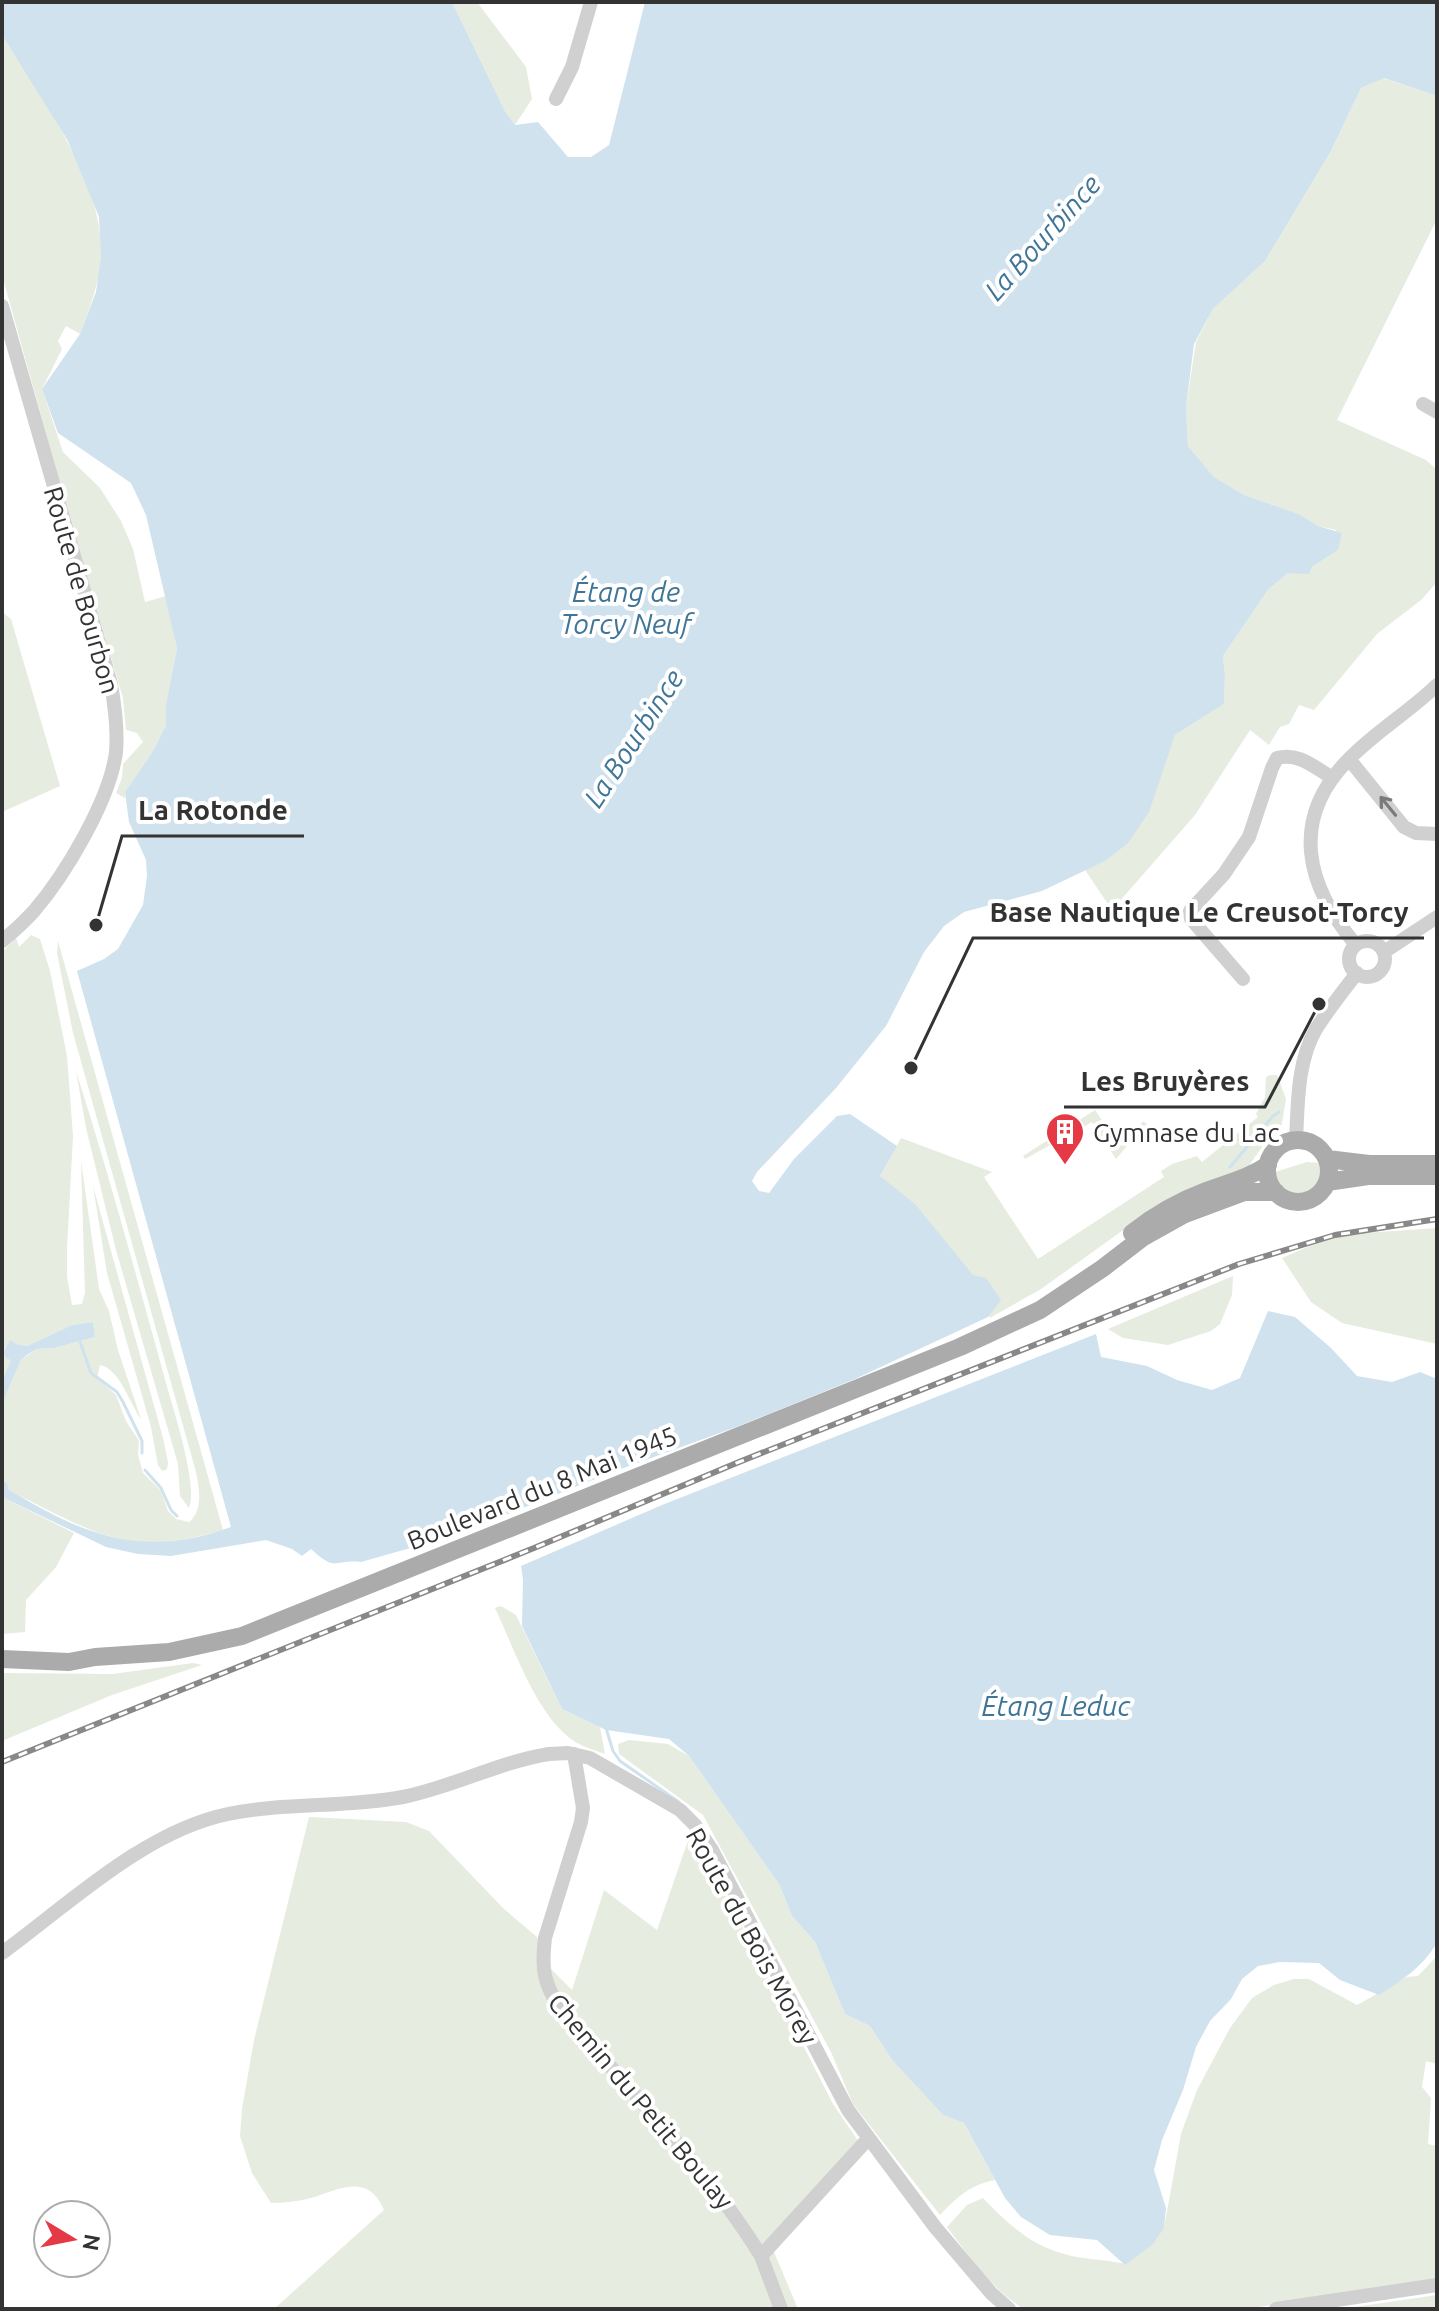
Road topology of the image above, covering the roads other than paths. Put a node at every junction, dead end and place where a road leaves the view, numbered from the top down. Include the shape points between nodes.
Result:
1 (591, 2) edge
2 (556, 99) dead end
3 (2, 306) edge
4 (1423, 404) dead end
5 (1437, 412) edge
6 (1437, 685) edge
7 (1349, 759) junction
8 (1333, 778) junction
9 (1437, 834) edge
10 (1437, 917) edge
11 (2, 941) edge
12 (1356, 945) junction
13 (1384, 952) junction
14 (1357, 973) junction
15 (1243, 979) dead end
16 (1296, 1140) junction
17 (1327, 1159) junction
18 (1437, 1164) edge
19 (1268, 1165) junction
20 (1437, 1176) edge
21 (1327, 1182) junction
22 (1276, 1192) junction
23 (998, 1328) junction
24 (2, 1650) edge
25 (95, 1657) junction
26 (2, 1659) edge
27 (574, 1754) junction
28 (2, 1953) edge
29 (867, 2140) junction
30 (761, 2256) junction
31 (1437, 2285) edge
32 (781, 2309) edge
33 (1009, 2309) edge
34 (1276, 2309) edge

1 - 2 street via 572,67
3 - 11 street, Route de Bourbon via 111,684 117,735 100,806 48,893
4 - 5 street
6 - 7 street
7 - 8 street
9 -> 7 street via 1404,827
8 - 12 street via 1311,827 1311,859 1326,903
8 - 15 street via 1301,758 1277,758 1245,844 1190,911 1191,919
10 - 13 street
12 - 13 street via 1371,941
12 - 14 street via 1350,957
13 - 14 street via 1377,973
14 - 16 street via 1308,1048
16 - 17 main road via 1315,1144
16 - 19 main road via 1278,1147
17 - 18 main road
17 - 21 main road
19 - 22 main road
19 - 23 main road, Boulevard du 8 Mai 1945 via 1157,1214
20 - 21 main road
21 - 22 main road via 1304,1201 1294,1202
22 - 23 main road, Boulevard du 8 Mai 1945 via 1244,1192 1185,1214 1040,1310
23 - 25 main road, Boulevard du 8 Mai 1945 via 253,1632 169,1652
24 - 25 main road, Boulevard du 8 Mai 1945
25 - 26 main road, Boulevard du 8 Mai 1945 via 69,1662
27 - 28 street, Route du Bois Morey via 533,1757 403,1797 250,1810 194,1824 141,1852
27 - 29 street, Route du Bois Morey via 641,1786 695,1825
27 - 30 street, Chemin du Petit Boulay via 583,1808 545,1938 545,1985 560,2010 705,2176
29 - 30 street
29 - 33 street, Route du Bois Morey via 937,2230
30 - 32 street, Chemin du Petit Boulay
31 - 34 street

